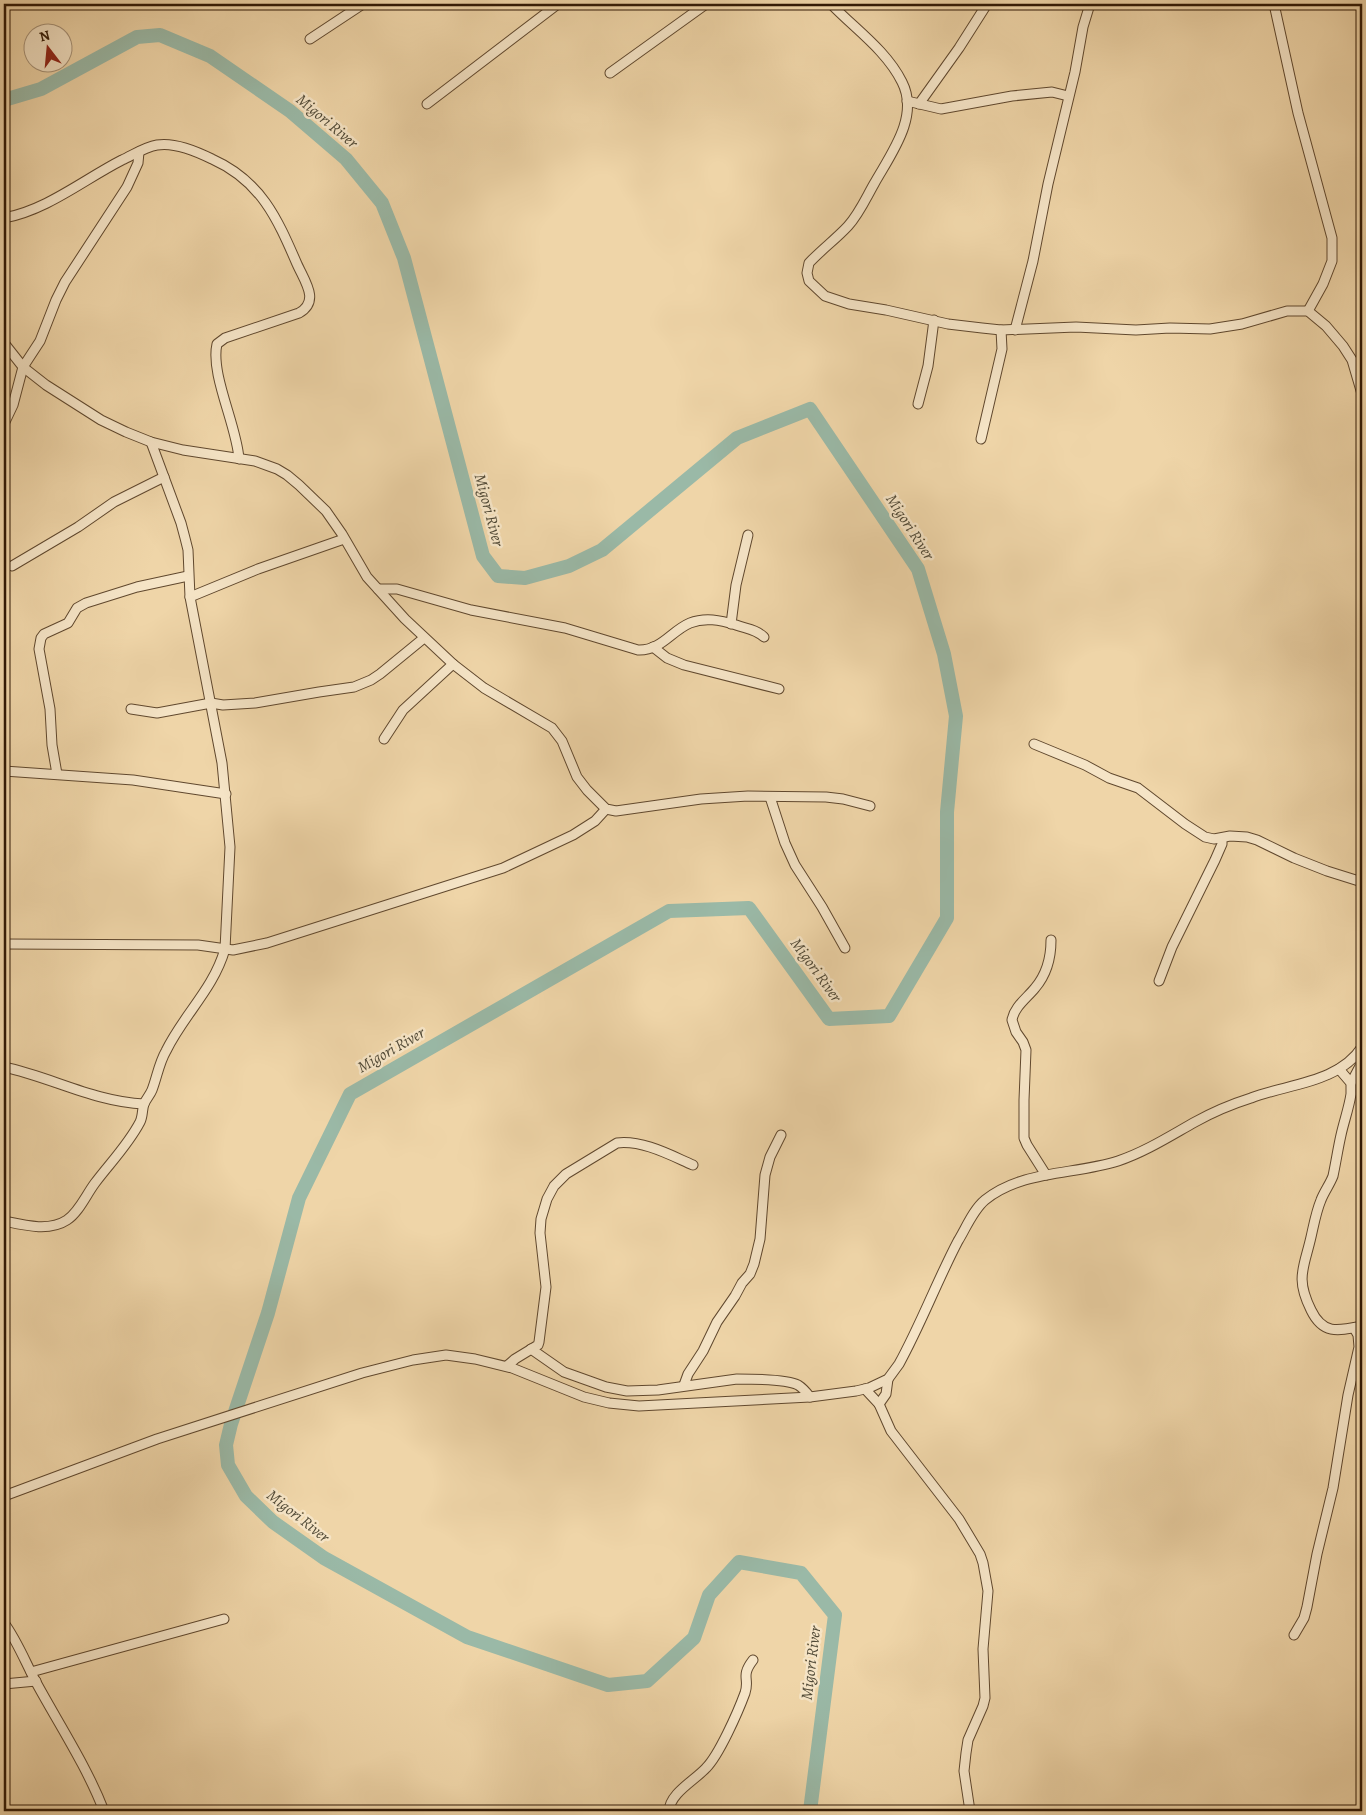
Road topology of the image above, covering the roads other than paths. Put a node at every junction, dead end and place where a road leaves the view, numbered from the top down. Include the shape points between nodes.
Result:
1 (363, 4) edge
2 (558, 4) edge
3 (706, 4) edge
4 (831, 4) edge
5 (987, 4) edge
6 (1090, 4) edge
7 (1274, 4) edge
8 (310, 39) dead end
9 (610, 73) dead end
10 (1068, 96) junction
11 (907, 101) junction
12 (427, 104) dead end
13 (919, 104) junction
14 (139, 152) junction
15 (4, 218) edge
16 (1308, 311) junction
17 (934, 320) junction
18 (1001, 330) junction
19 (1015, 330) junction
20 (4, 343) edge
21 (23, 367) junction
22 (1359, 371) edge
23 (1362, 394) edge
24 (918, 404) dead end
25 (4, 424) edge
26 (981, 439) dead end
27 (151, 442) junction
28 (239, 459) junction
29 (164, 477) junction
30 (748, 535) dead end
31 (344, 539) junction
32 (12, 566) dead end
33 (188, 576) junction
34 (378, 588) junction
35 (190, 597) junction
36 (731, 624) junction
37 (764, 637) dead end
38 (424, 638) junction
39 (654, 647) junction
40 (453, 664) junction
41 (779, 689) dead end
42 (211, 703) junction
43 (131, 709) dead end
44 (384, 739) dead end
45 (1034, 744) dead end
46 (4, 771) edge
47 (57, 774) junction
48 (226, 794) junction
49 (770, 797) junction
50 (870, 806) dead end
51 (606, 809) junction
52 (1222, 838) junction
53 (1362, 882) edge
54 (1051, 940) dead end
55 (4, 944) edge
56 (845, 948) dead end
57 (225, 949) junction
58 (1159, 981) dead end
59 (1362, 1048) edge
60 (4, 1067) edge
61 (1339, 1069) junction
62 (1352, 1083) junction
63 (144, 1104) junction
64 (781, 1135) dead end
65 (693, 1165) dead end
66 (1046, 1175) junction
67 (4, 1221) edge
68 (1358, 1327) edge
69 (531, 1349) junction
70 (507, 1366) junction
71 (888, 1379) junction
72 (684, 1386) junction
73 (865, 1389) junction
74 (810, 1397) junction
75 (879, 1404) junction
76 (4, 1496) edge
77 (224, 1619) dead end
78 (4, 1623) edge
79 (1294, 1635) dead end
80 (753, 1660) dead end
81 (31, 1672) junction
82 (36, 1681) junction
83 (4, 1684) edge
84 (104, 1811) edge
85 (670, 1811) edge
86 (970, 1811) edge

1 - 8 street
2 - 12 street
3 - 9 street
4 - 11 street via 884,55 902,82
5 - 13 street
6 - 10 street
7 - 16 street via 1298,113 1332,238 1332,261
10 - 13 street via 1052,92 1012,96 951,109
10 - 19 street
11 - 13 street
11 - 17 street via 907,114 900,136 861,208 809,263 807,273 809,281 825,296 849,304
14 - 15 street via 32,210
14 - 21 street via 138,163 127,187 65,282 40,341
14 - 28 street via 158,145 176,146 200,153 237,172 273,212 309,293 311,301 299,314 225,338 218,344 216,364
16 - 19 street via 1287,311 1210,329
16 - 22 street via 1334,335
17 - 18 street
17 - 24 street via 928,366
18 - 19 street
18 - 26 street via 1002,349
20 - 21 street
21 - 25 street via 13,405
21 - 27 street via 101,420
22 - 23 street
27 - 28 street
27 - 29 street
28 - 31 street via 278,469 299,484 326,512
29 - 32 street via 114,502
29 - 33 street via 188,550
30 - 36 street
31 - 34 street via 367,577
31 - 35 street
33 - 35 street
33 - 47 street via 137,586 86,602 76,608 68,623 41,638 39,649
34 - 38 street
34 - 39 street via 397,589 471,610 565,628 638,650
35 - 42 street
36 - 37 street via 754,630
36 - 39 street via 712,619 690,623
38 - 40 street
38 - 42 street via 380,674 354,687 256,703
39 - 41 street via 667,658 684,665
40 - 44 street via 403,710
40 - 51 street via 494,695 552,728 562,741 577,777
42 - 43 street via 157,713
42 - 48 street
45 - 52 street via 1138,788 1196,833
46 - 47 street
47 - 48 street via 133,780
48 - 57 street via 230,847
49 - 50 street via 826,797
49 - 51 street via 701,799 624,810
49 - 56 street via 795,865
51 - 57 street via 595,821 573,835 503,868 290,937 241,949
52 - 53 street via 1257,840 1294,858
52 - 58 street via 1221,847
54 - 66 street via 1046,972 1012,1020 1026,1050 1024,1138
55 - 57 street via 198,945
57 - 63 street via 212,982 165,1052 152,1091
59 - 61 street
59 - 62 street via 1360,1066
60 - 63 street via 79,1092
61 - 62 street
61 - 66 street via 1225,1107 1133,1156 1100,1166
62 - 68 street via 1332,1178 1317,1211 1301,1279 1304,1296 1321,1326 1332,1329
63 - 67 street via 141,1120 125,1146 67,1220 43,1226
64 - 72 street via 765,1175 760,1240 754,1264 717,1322
65 - 69 street via 654,1148 617,1143 566,1174 554,1186 541,1219 546,1287 539,1342
66 - 71 street via 1009,1185 984,1201 975,1212 905,1352
68 - 79 street via 1358,1347 1333,1488 1307,1607
69 - 70 street
69 - 72 street via 564,1372 606,1387 635,1392
70 - 74 street via 584,1397 609,1403 639,1406
70 - 76 street via 446,1355 362,1373 157,1439
71 - 73 street
71 - 75 street via 886,1394
72 - 74 street via 737,1379 763,1380 798,1385
73 - 74 street
73 - 75 street
75 - 86 street via 891,1431 958,1520 983,1563 988,1591 983,1649 985,1698 966,1753 964,1772
77 - 81 street
78 - 81 street
80 - 85 street via 746,1670 747,1689 716,1756 674,1798
81 - 82 street
82 - 83 street
82 - 84 street

